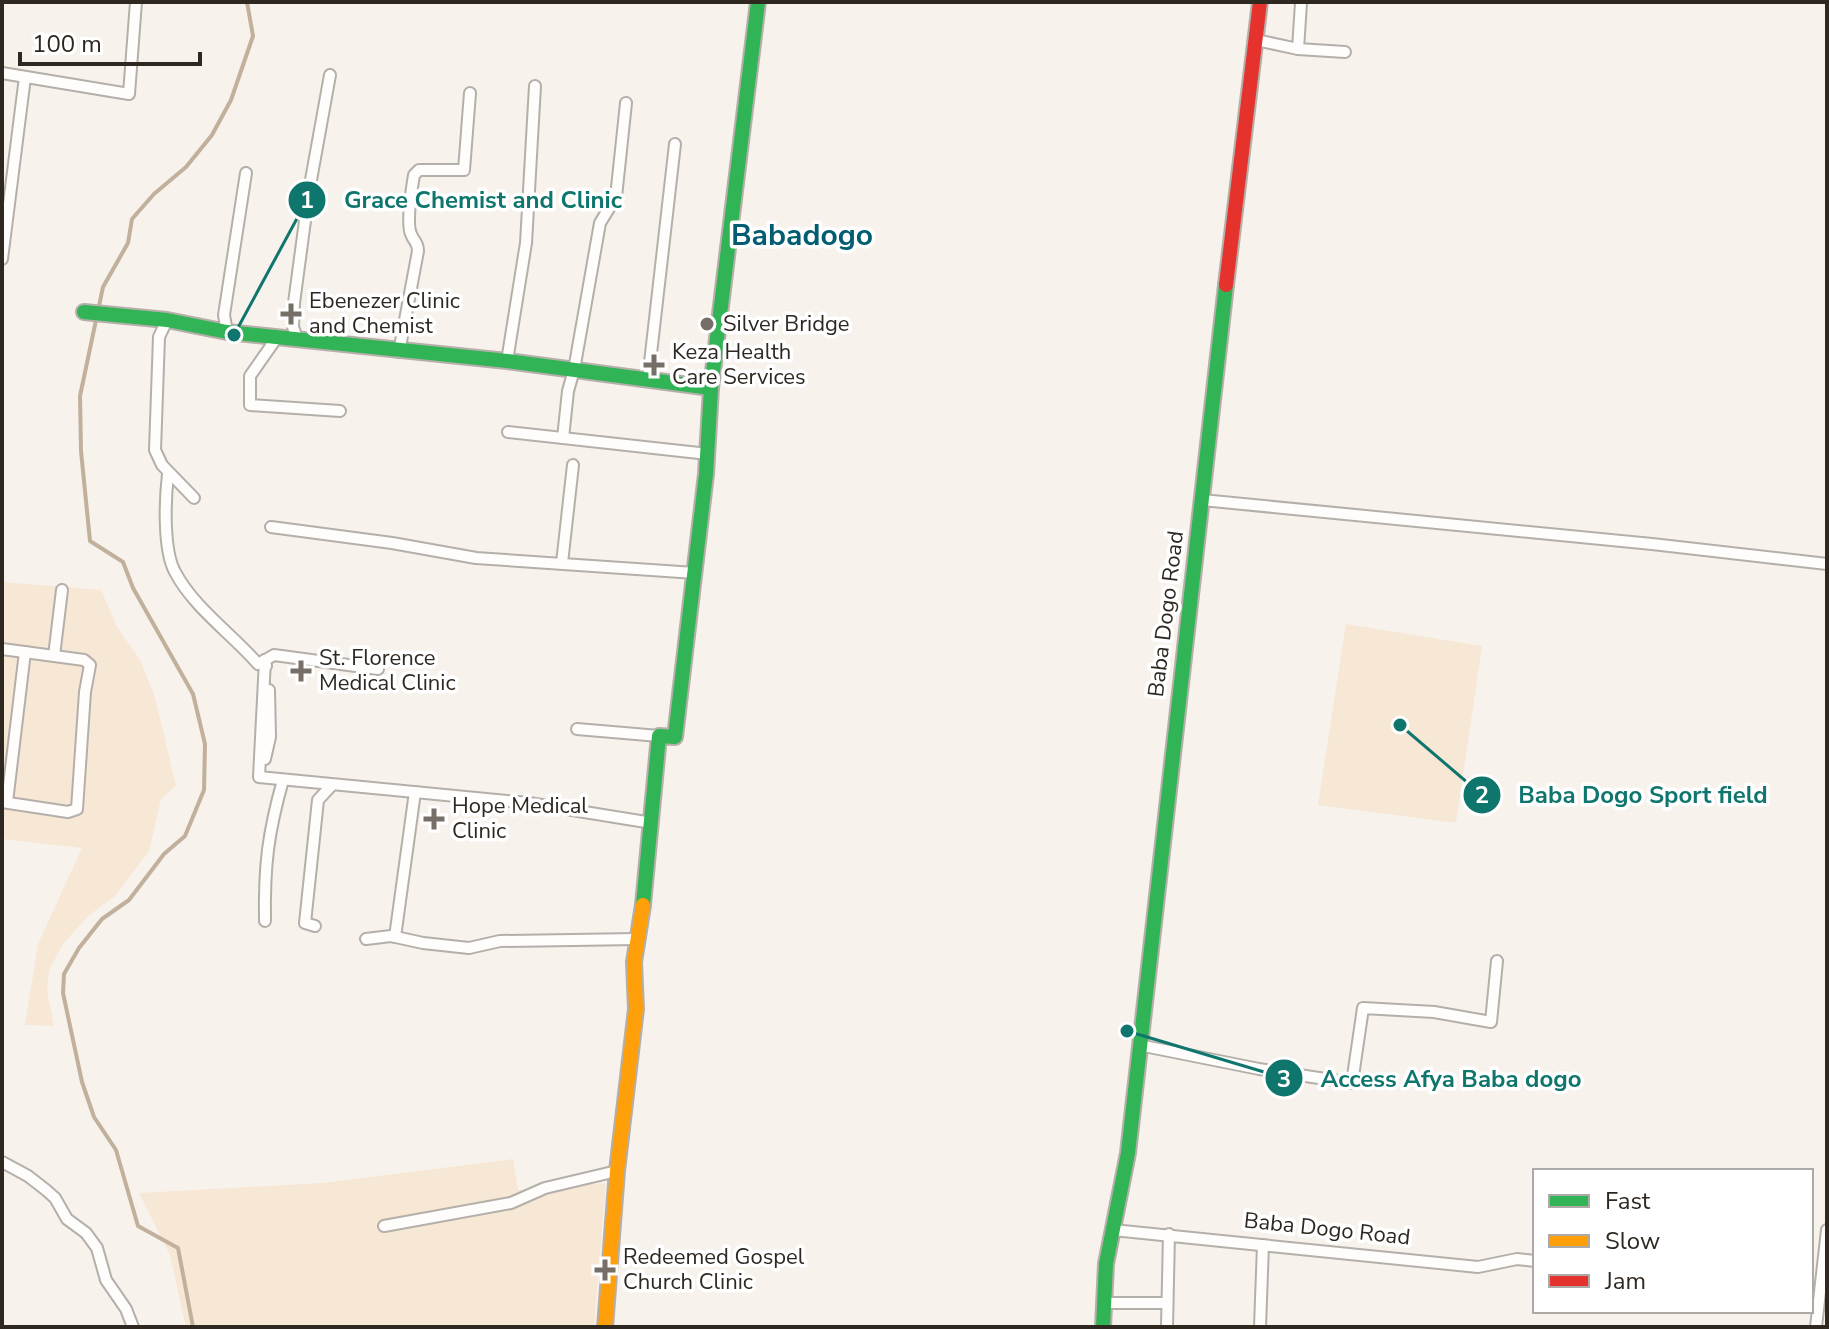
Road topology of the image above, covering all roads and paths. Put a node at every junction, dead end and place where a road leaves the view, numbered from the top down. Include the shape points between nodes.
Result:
1 (136, 2) edge
2 (758, 2) edge
3 (1260, 2) edge
4 (1301, 3) edge
5 (1256, 40) junction
6 (1298, 49) junction
7 (1345, 52) dead end
8 (2, 73) edge
9 (330, 75) dead end
10 (25, 77) junction
11 (535, 86) dead end
12 (470, 93) dead end
13 (626, 103) dead end
14 (675, 144) dead end
15 (246, 173) dead end
16 (4, 232) edge
17 (2, 259) edge
18 (86, 312) dead end
19 (167, 320) junction
20 (227, 332) junction
21 (278, 336) junction
22 (297, 338) junction
23 (399, 352) junction
24 (507, 361) junction
25 (574, 370) junction
26 (648, 380) junction
27 (711, 388) junction
28 (340, 411) dead end
29 (508, 432) dead end
30 (563, 438) junction
31 (708, 454) junction
32 (573, 465) dead end
33 (168, 474) dead end
34 (194, 498) dead end
35 (1202, 500) junction
36 (271, 527) dead end
37 (562, 563) junction
38 (1827, 564) edge
39 (695, 573) junction
40 (62, 590) dead end
41 (2, 649) edge
42 (25, 652) junction
43 (54, 656) junction
44 (262, 662) junction
45 (378, 669) dead end
46 (577, 729) dead end
47 (659, 736) junction
48 (265, 759) dead end
49 (283, 780) junction
50 (332, 785) junction
51 (415, 792) junction
52 (5, 802) edge
53 (652, 823) junction
54 (265, 921) dead end
55 (315, 926) dead end
56 (395, 937) junction
57 (366, 939) dead end
58 (637, 939) junction
59 (1497, 961) dead end
60 (1139, 1045) junction
61 (2, 1162) edge
62 (617, 1171) junction
63 (384, 1226) dead end
64 (1113, 1230) junction
65 (1827, 1230) edge
66 (1169, 1234) junction
67 (1263, 1245) junction
68 (1533, 1261) edge
69 (1815, 1302) edge
70 (1104, 1303) junction
71 (1167, 1303) junction
72 (133, 1327) edge
73 (605, 1327) edge
74 (1103, 1327) edge
75 (1167, 1327) edge
76 (1260, 1327) edge
77 (1816, 1327) edge

1 - 10 street via 129,94
2 - 27 street
3 - 5 street, Baba Dogo Road
4 - 6 street
5 - 6 street
5 - 35 street, Baba Dogo Road
6 - 7 street
8 - 10 street
9 - 22 street via 294,303
10 - 16 street
11 - 24 street via 526,243
12 - 23 street via 464,170 419,170 414,175 410,223 418,251
13 - 25 street via 616,197 600,223
14 - 26 street
15 - 20 street via 224,315
16 - 17 street
18 - 19 street
19 - 20 street
19 - 34 street via 159,337 155,450 162,465
20 - 21 street
21 - 22 street
21 - 28 street via 250,376 250,405
22 - 23 street
23 - 24 street
24 - 25 street
25 - 26 street
25 - 30 street
26 - 27 street
27 - 31 street
29 - 30 street
30 - 31 street
31 - 39 street
32 - 37 street
33 - 44 street via 165,501 173,569
35 - 38 street
35 - 60 street, Baba Dogo Road
36 - 37 street via 476,558
37 - 39 street
39 - 47 street via 675,737
40 - 43 street
41 - 42 street
42 - 43 street
42 - 52 street
43 - 52 street via 87,660 90,665 77,809
44 - 45 street via 274,655
44 - 48 street via 271,722
44 - 49 street via 259,777
46 - 47 street
47 - 53 street
49 - 50 street
49 - 54 street via 264,865
50 - 51 street
50 - 55 street via 318,800 305,923
51 - 53 street
51 - 56 street
53 - 58 street
56 - 57 street
56 - 58 street via 469,948 500,941
58 - 62 street via 636,1009
59 - 60 street via 1491,1022 1363,1008 1352,1083
60 - 64 street, Baba Dogo Road via 1128,1153
61 - 72 street via 46,1190 67,1219 86,1233
62 - 63 street via 545,1188 511,1203
62 - 73 street
64 - 66 street, Baba Dogo Road
64 - 70 street, Baba Dogo Road
65 - 69 street
66 - 67 street, Baba Dogo Road
66 - 71 street
67 - 68 street, Baba Dogo Road via 1478,1267
67 - 76 street
69 - 77 street
70 - 71 street
70 - 74 street, Baba Dogo Road
71 - 75 street

